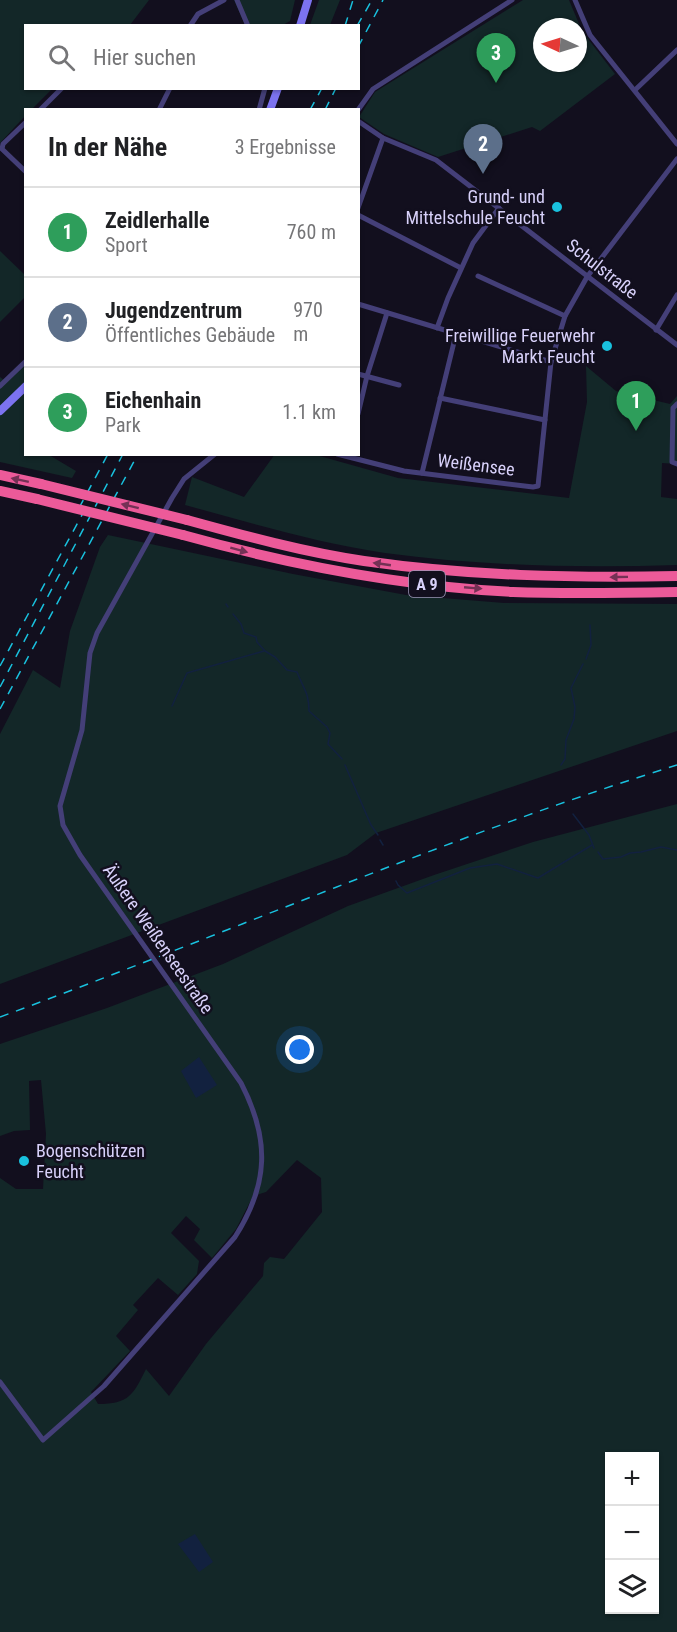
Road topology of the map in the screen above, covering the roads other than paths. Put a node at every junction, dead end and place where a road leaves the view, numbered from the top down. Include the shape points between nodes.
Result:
1 (224, 0) edge
2 (237, 0) edge
3 (308, 0) edge
4 (512, 0) edge
5 (575, 0) edge
6 (191, 24) edge
7 (247, 24) edge
8 (301, 24) edge
9 (677, 50) edge
10 (60, 90) edge
11 (169, 90) edge
12 (264, 90) edge
13 (277, 90) edge
14 (635, 90) junction
15 (42, 108) edge
16 (160, 108) edge
17 (260, 108) edge
18 (271, 108) edge
19 (359, 108) edge
20 (360, 122) edge
21 (24, 124) edge
22 (383, 138) junction
23 (677, 144) edge
24 (677, 159) edge
25 (24, 170) edge
26 (360, 202) edge
27 (500, 208) junction
28 (360, 216) edge
29 (461, 268) junction
30 (478, 276) dead end
31 (587, 277) junction
32 (677, 295) edge
33 (360, 305) edge
34 (387, 313) junction
35 (565, 316) junction
36 (437, 328) junction
37 (656, 330) junction
38 (456, 334) junction
39 (677, 345) edge
40 (24, 362) edge
41 (551, 362) junction
42 (360, 374) edge
43 (367, 376) junction
44 (399, 385) dead end
45 (0, 386) edge
46 (24, 388) edge
47 (440, 398) junction
48 (677, 404) edge
49 (360, 406) edge
50 (0, 411) edge
51 (545, 420) junction
52 (213, 456) edge
53 (349, 456) edge
54 (677, 464) edge
55 (422, 473) junction
56 (0, 475) edge
57 (0, 491) edge
58 (677, 576) edge
59 (677, 592) edge
60 (0, 1382) edge

1 - 6 street via 198,15
2 - 7 street
3 - 8 main road
4 - 19 street via 373,89
5 - 14 street via 590,35
9 - 14 street
10 - 15 street
11 - 16 street
12 - 17 street
13 - 18 main road
14 - 23 street
20 - 22 street, Schulstraße
21 - 25 street via 2,149
22 - 26 street
22 - 27 street, Schulstraße via 436,160
24 - 31 street, Weißensee
27 - 29 street via 473,243
27 - 31 street, Schulstraße
28 - 29 street
29 - 36 street
30 - 35 street
31 - 35 street, Weißensee
31 - 37 street, Schulstraße
32 - 37 street
33 - 34 street
34 - 36 street
34 - 43 street
35 - 41 street, Weißensee
36 - 38 street
37 - 39 street, Schulstraße
38 - 41 street
38 - 47 street, Weißensee
40 - 45 street
41 - 51 street, Weißensee
42 - 43 street
43 - 44 street
43 - 49 street
46 - 50 main road
47 - 51 street
47 - 55 street, Weißensee
48 - 54 street via 673,408 672,462
51 - 55 street, Weißensee via 538,486
52 - 60 street, Äußere Weißenseestraße via 184,479 97,633 88,665 82,730 60,806 63,825 80,855 241,1083 258,1122 262,1146 260,1184 235,1237 104,1386 43,1440
53 - 55 street
58 -> 56 highway, A 9, bridge via 526,576 398,566 307,550
57 -> 59 highway, A 9, bridge via 246,553 398,581 515,592

